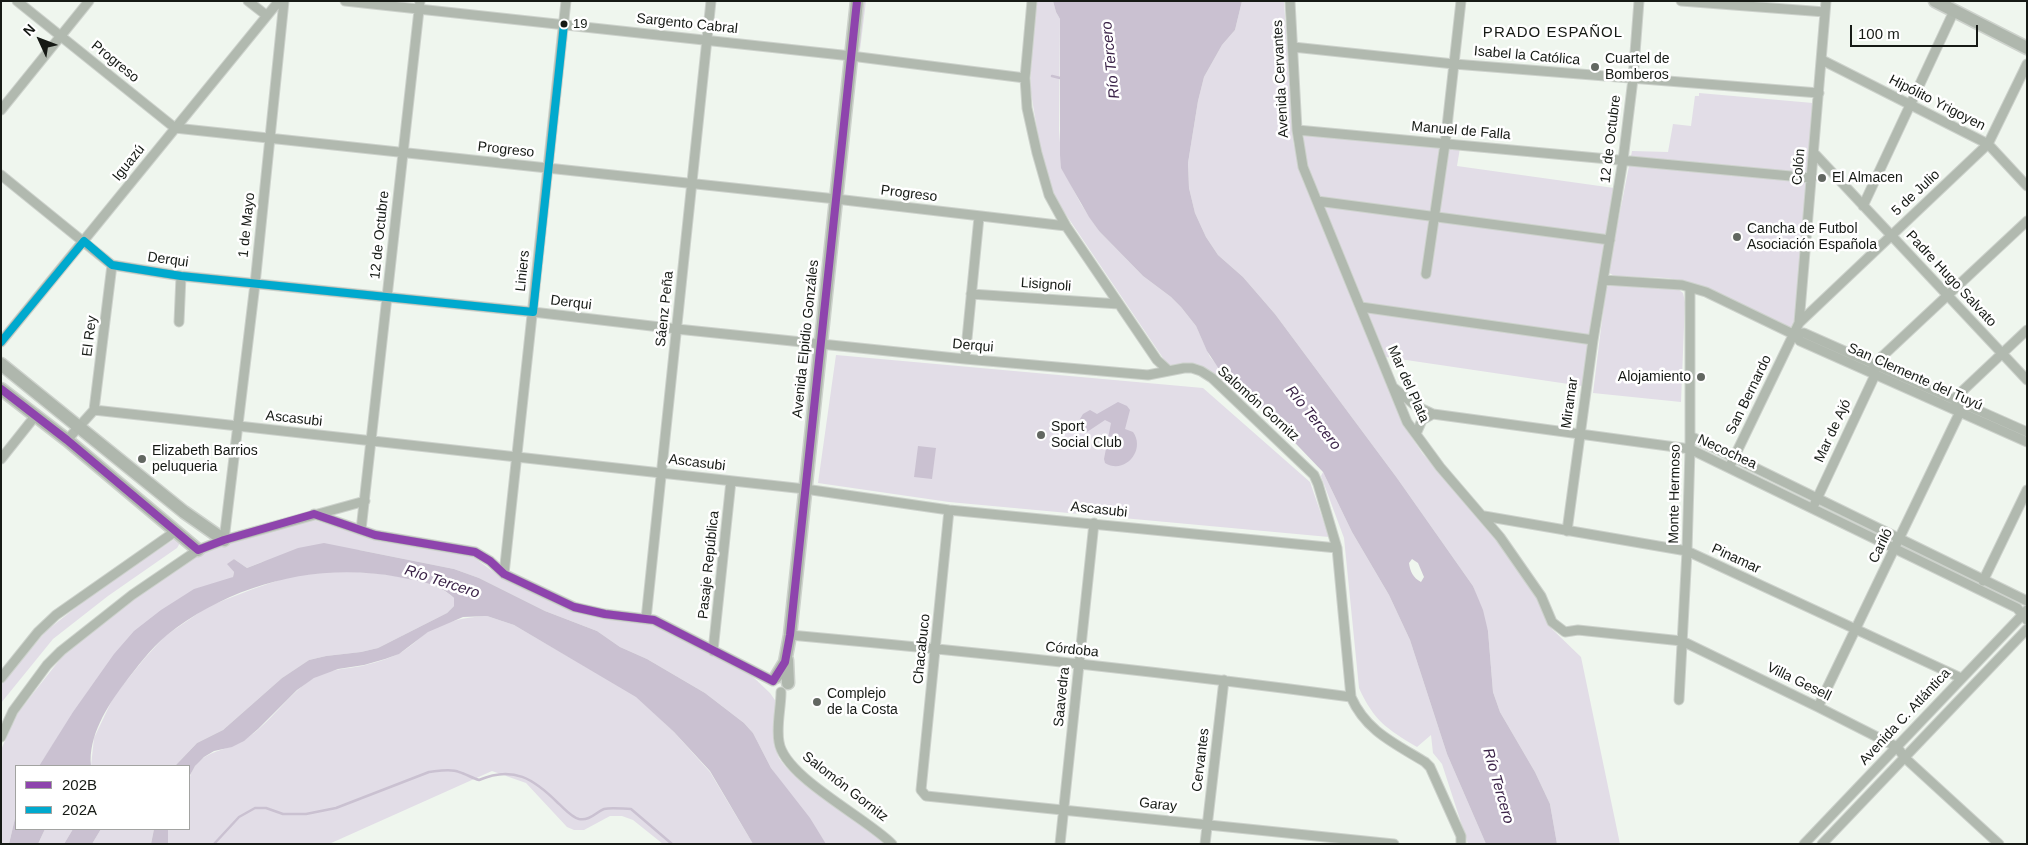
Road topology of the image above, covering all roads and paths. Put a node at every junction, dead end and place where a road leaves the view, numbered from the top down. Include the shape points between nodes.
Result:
1 (16, 1) edge
2 (89, 1) edge
3 (248, 1) edge
4 (279, 1) edge
5 (284, 1) edge
6 (345, 1) edge
7 (566, 1) edge
8 (711, 1) edge
9 (857, 1) edge
10 (1032, 1) edge
11 (1290, 1) edge
12 (1461, 1) edge
13 (1639, 1) edge
14 (1681, 1) edge
15 (1826, 1) edge
16 (1935, 1) edge
17 (419, 5) edge
18 (1954, 11) junction
19 (1825, 12) junction
20 (266, 15) junction
21 (564, 24) junction
22 (61, 36) junction
23 (707, 40) junction
24 (1293, 47) junction
25 (2027, 48) edge
26 (851, 56) junction
27 (1822, 60) junction
28 (1454, 64) junction
29 (2027, 64) edge
30 (1025, 78) junction
31 (1633, 79) junction
32 (1819, 92) junction
33 (1910, 104) junction
34 (1, 110) edge
35 (175, 128) junction
36 (1297, 130) junction
37 (269, 139) junction
38 (1445, 144) junction
39 (1988, 144) junction
40 (403, 153) junction
41 (1814, 154) junction
42 (1300, 156) joint
43 (1623, 160) junction
44 (549, 168) junction
45 (1, 175) edge
46 (1812, 178) junction
47 (692, 183) junction
48 (2027, 186) edge
49 (836, 198) junction
50 (1317, 201) junction
51 (1863, 206) junction
52 (979, 217) junction
53 (1433, 217) junction
54 (2027, 221) edge
55 (1066, 226) junction
56 (1891, 236) junction
57 (1610, 240) junction
58 (84, 241) junction
59 (112, 265) junction
60 (1426, 274) dead end
61 (181, 276) junction
62 (1603, 280) junction
63 (255, 284) junction
64 (1690, 288) junction
65 (971, 294) junction
66 (1947, 296) junction
67 (387, 298) junction
68 (1119, 304) junction
69 (1361, 307) junction
70 (533, 312) junction
71 (179, 322) dead end
72 (1799, 323) junction
73 (677, 329) junction
74 (2027, 330) edge
75 (1795, 334) junction
76 (1592, 340) junction
77 (1, 342) edge
78 (822, 344) junction
79 (2002, 353) junction
80 (965, 359) junction
81 (1, 364) edge
82 (1873, 365) junction
83 (1169, 371) junction
84 (1875, 375) junction
85 (2027, 380) edge
86 (1392, 386) junction
87 (1, 389) edge
88 (1956, 398) junction
89 (94, 410) junction
90 (1960, 412) junction
91 (1432, 414) junction
92 (36, 416) junction
93 (79, 425) junction
94 (239, 427) junction
95 (2027, 432) edge
96 (1416, 434) junction
97 (1580, 434) junction
98 (1690, 436) junction
99 (67, 440) junction
100 (372, 440) junction
101 (2027, 442) edge
102 (1690, 449) junction
103 (516, 457) junction
104 (1734, 458) junction
105 (1, 459) edge
106 (1729, 468) junction
107 (661, 473) junction
108 (731, 481) junction
109 (805, 489) junction
110 (2027, 490) edge
111 (1816, 499) junction
112 (365, 501) junction
113 (1812, 508) junction
114 (949, 510) junction
115 (314, 514) junction
116 (1484, 516) junction
117 (1094, 523) junction
118 (361, 530) junction
119 (176, 531) junction
120 (1567, 531) junction
121 (224, 540) junction
122 (1899, 540) junction
123 (1337, 548) junction
124 (1895, 549) junction
125 (198, 550) junction
126 (1687, 551) junction
127 (504, 574) junction
128 (1983, 581) junction
129 (2027, 602) edge
130 (2026, 615) edge
131 (646, 619) junction
132 (1552, 622) joint
133 (2027, 629) edge
134 (1855, 630) junction
135 (790, 635) junction
136 (1682, 641) junction
137 (936, 648) junction
138 (713, 651) junction
139 (787, 655) junction
140 (1079, 665) junction
141 (1, 678) edge
142 (1961, 678) junction
143 (774, 679) junction
144 (1224, 680) junction
145 (785, 687) junction
146 (1351, 697) junction
147 (1679, 700) dead end
148 (1818, 707) junction
149 (4, 723) edge
150 (1, 737) edge
151 (1896, 747) junction
152 (1905, 758) junction
153 (921, 790) joint
154 (1063, 809) junction
155 (1207, 824) junction
156 (1351, 842) edge
157 (1384, 843) edge
158 (892, 844) edge
159 (1060, 844) edge
160 (1205, 844) edge
161 (1394, 844) edge
162 (1461, 844) edge
163 (1804, 844) edge
164 (1822, 844) edge
165 (1999, 844) edge

1 - 22 street, Progreso
2 - 22 street
3 - 20 street
4 - 20 street, Iguazú
5 - 37 street, 1 de Mayo
6 - 17 street, Sargento Cabral
7 - 21 street, Liniers
8 - 23 street, Sáenz Peña
9 - 26 main road, Avenida Elpidio Gonzáles
10 - 30 street
11 - 24 street, Avenida Cervantes
12 - 28 street
13 - 31 street, 12 de Octubre
14 - 19 street
15 - 19 street, Colón
16 - 18 main road
17 - 21 street, Sargento Cabral
17 - 40 street, 12 de Octubre
18 - 25 main road
18 - 33 street
19 - 27 street, Colón
20 - 35 street, Iguazú
21 - 23 street, Sargento Cabral
21 - 44 street, Liniers
22 - 34 street
22 - 35 street, Progreso
23 - 26 street, Sargento Cabral
23 - 47 street, Sáenz Peña
24 - 28 street, Isabel la Católica
24 - 36 street, Avenida Cervantes
26 - 30 street, Sargento Cabral
26 - 49 main road, Avenida Elpidio Gonzáles
27 - 32 street, Colón
27 - 33 street, Hipólito Yrigoyen
28 - 31 street, Isabel la Católica
28 - 38 street
29 - 39 street, 5 de Julio
30 - 55 street via 1027,108 1043,178
31 - 32 street, Isabel la Católica
31 - 43 street, 12 de Octubre
32 - 41 street, Colón
33 - 39 street, Hipólito Yrigoyen
33 - 51 street
35 - 37 street, Progreso
35 - 58 street, Iguazú
36 - 38 street, Manuel de Falla
36 - 42 street, Avenida Cervantes
37 - 40 street, Progreso
37 - 63 street, 1 de Mayo
38 - 43 street, Manuel de Falla
38 - 53 street
39 - 48 street, Hipólito Yrigoyen
39 - 56 street, 5 de Julio
40 - 44 street, Progreso
40 - 67 street, 12 de Octubre
41 - 46 street, Colón
41 - 51 street, Padre Hugo Salvato
42 - 50 street, Mar del Plata
43 - 46 street, Manuel de Falla
43 - 57 street, 12 de Octubre
44 - 47 street, Progreso
44 - 70 street, Liniers
45 - 58 street
46 - 72 street, Colón
47 - 49 street, Progreso
47 - 73 street, Sáenz Peña
49 - 52 street, Progreso
49 - 78 main road, Avenida Elpidio Gonzáles
50 - 53 street
50 - 69 street, Mar del Plata
51 - 56 street, Padre Hugo Salvato
52 - 55 street, Progreso
52 - 65 street
53 - 57 street
53 - 60 street
54 - 66 street
55 - 68 street
56 - 66 street, Padre Hugo Salvato
56 - 72 street, 5 de Julio
57 - 62 street, 12 de Octubre
58 - 59 street
58 - 77 street, Iguazú
59 - 61 street, Derqui
59 - 89 street, El Rey
61 - 63 street, Derqui
61 - 71 street
62 - 64 street, San Clemente del Tuyú via 1670,282
62 - 76 street, Miramar
63 - 67 street, Derqui
63 - 94 street, 1 de Mayo
64 - 75 street, San Clemente del Tuyú via 1706,292
64 - 98 street, Monte Hermoso
65 - 68 street, Lisignoli
65 - 80 street
66 - 79 street, Padre Hugo Salvato
66 - 82 street
67 - 70 street, Derqui
67 - 100 street, 12 de Octubre
68 - 83 street
69 - 76 street
69 - 86 street, Mar del Plata
70 - 73 street, Derqui
70 - 103 street, Liniers
72 - 75 street, Colón
73 - 78 street, Derqui
73 - 107 street, Sáenz Peña
74 - 79 street
75 - 82 street, San Clemente del Tuyú via 1804,333
75 - 84 street, San Clemente del Tuyú via 1800,341
75 - 104 street, San Bernardo
76 - 97 street, Miramar
78 - 80 street, Derqui
78 - 109 main road, Avenida Elpidio Gonzáles
79 - 85 street, Padre Hugo Salvato
79 - 88 street
80 - 83 street, Derqui via 1148,375
81 - 93 main road
82 - 84 street
82 - 88 street, San Clemente del Tuyú
83 - 123 street, Salomón Gornitz via 1192,368 1212,378 1309,469 1318,484
84 - 90 street, San Clemente del Tuyú
84 - 111 street, Mar de Ajó
86 - 91 street, Necochea via 1416,406
86 - 96 street, Mar del Plata
87 - 92 main road
88 - 90 street
88 - 95 street, San Clemente del Tuyú
89 - 93 street
89 - 94 street, Ascasubi
90 - 101 street, San Clemente del Tuyú
90 - 122 street, Cariló
91 - 96 street via 1419,423
91 - 97 street, Necochea
92 - 99 main road
92 - 105 street
93 - 99 street
93 - 121 main road via 184,512
94 - 100 street, Ascasubi
94 - 121 street, 1 de Mayo
96 - 116 street, Mar del Plata via 1440,467
97 - 102 street, Necochea
97 - 120 street, Miramar
98 - 102 street, Monte Hermoso
98 - 104 street, Necochea
99 - 119 main road
100 - 103 street, Ascasubi
100 - 112 street, 12 de Octubre
102 - 106 street, Necochea
102 - 126 street, Monte Hermoso
103 - 107 street, Ascasubi
103 - 127 street, Liniers
104 - 106 street, San Bernardo
104 - 111 street, Necochea
106 - 113 street, Necochea
107 - 108 street, Ascasubi
107 - 131 street, Sáenz Peña
108 - 109 street, Ascasubi
108 - 138 street, Pasaje República
109 - 114 street, Ascasubi
109 - 135 main road, Avenida Elpidio Gonzáles
110 - 128 street
111 - 113 street, Mar de Ajó
111 - 122 street, Necochea
112 - 115 street
112 - 118 street, 12 de Octubre
113 - 124 street, Necochea
114 - 117 street, Ascasubi
114 - 137 street, Chacabuco
115 - 118 street
115 - 121 street
116 - 120 street, Pinamar
116 - 132 street, Mar del Plata via 1541,596
117 - 123 street, Ascasubi
117 - 140 street, Saavedra
118 - 127 street via 393,540 475,552
119 - 125 main road
119 - 141 street via 56,615
120 - 126 street, Pinamar
121 - 125 street
122 - 124 street, Cariló
122 - 128 street, Necochea
123 - 146 street, Salomón Gornitz
124 - 130 street, Necochea
124 - 134 street, Cariló
125 - 149 street via 132,594 61,651
126 - 134 street, Pinamar
126 - 136 street, Monte Hermoso
127 - 131 street via 574,607
128 - 129 street, Necochea
130 - 142 street, Avenida C. Atlántica
131 - 138 street
132 - 136 street, Villa Gesell via 1565,632 1578,630
133 - 152 street, Avenida C. Atlántica
134 - 142 street, Pinamar
134 - 148 street, Cariló
135 - 137 street, Córdoba
135 - 139 main road, Avenida Elpidio Gonzáles
136 - 147 street, Monte Hermoso
136 - 148 street, Villa Gesell
137 - 140 street, Córdoba
137 - 153 street, Chacabuco
138 - 143 street
139 - 143 main road, Avenida Elpidio Gonzáles
139 - 145 main road
140 - 144 street, Córdoba
140 - 154 street, Saavedra
142 - 151 street, Avenida C. Atlántica
143 - 145 street via 784,677
143 - 145 street via 774,690
144 - 146 street, Córdoba
144 - 155 street, Cervantes
145 - 158 street, Salomón Gornitz via 779,742 784,755 806,778
146 - 162 street, Salomón Gornitz via 1369,726 1430,767 1461,836
148 - 151 street, Villa Gesell
149 - 150 street
151 - 152 street, Villa Gesell
151 - 163 street, Avenida C. Atlántica
152 - 164 street, Avenida C. Atlántica
152 - 165 street, Villa Gesell
153 - 154 street, Garay via 926,796
154 - 155 street, Garay
154 - 159 street, Saavedra
155 - 156 street, Garay
155 - 160 street, Cervantes
156 - 157 street, Garay
157 - 161 street, Garay

